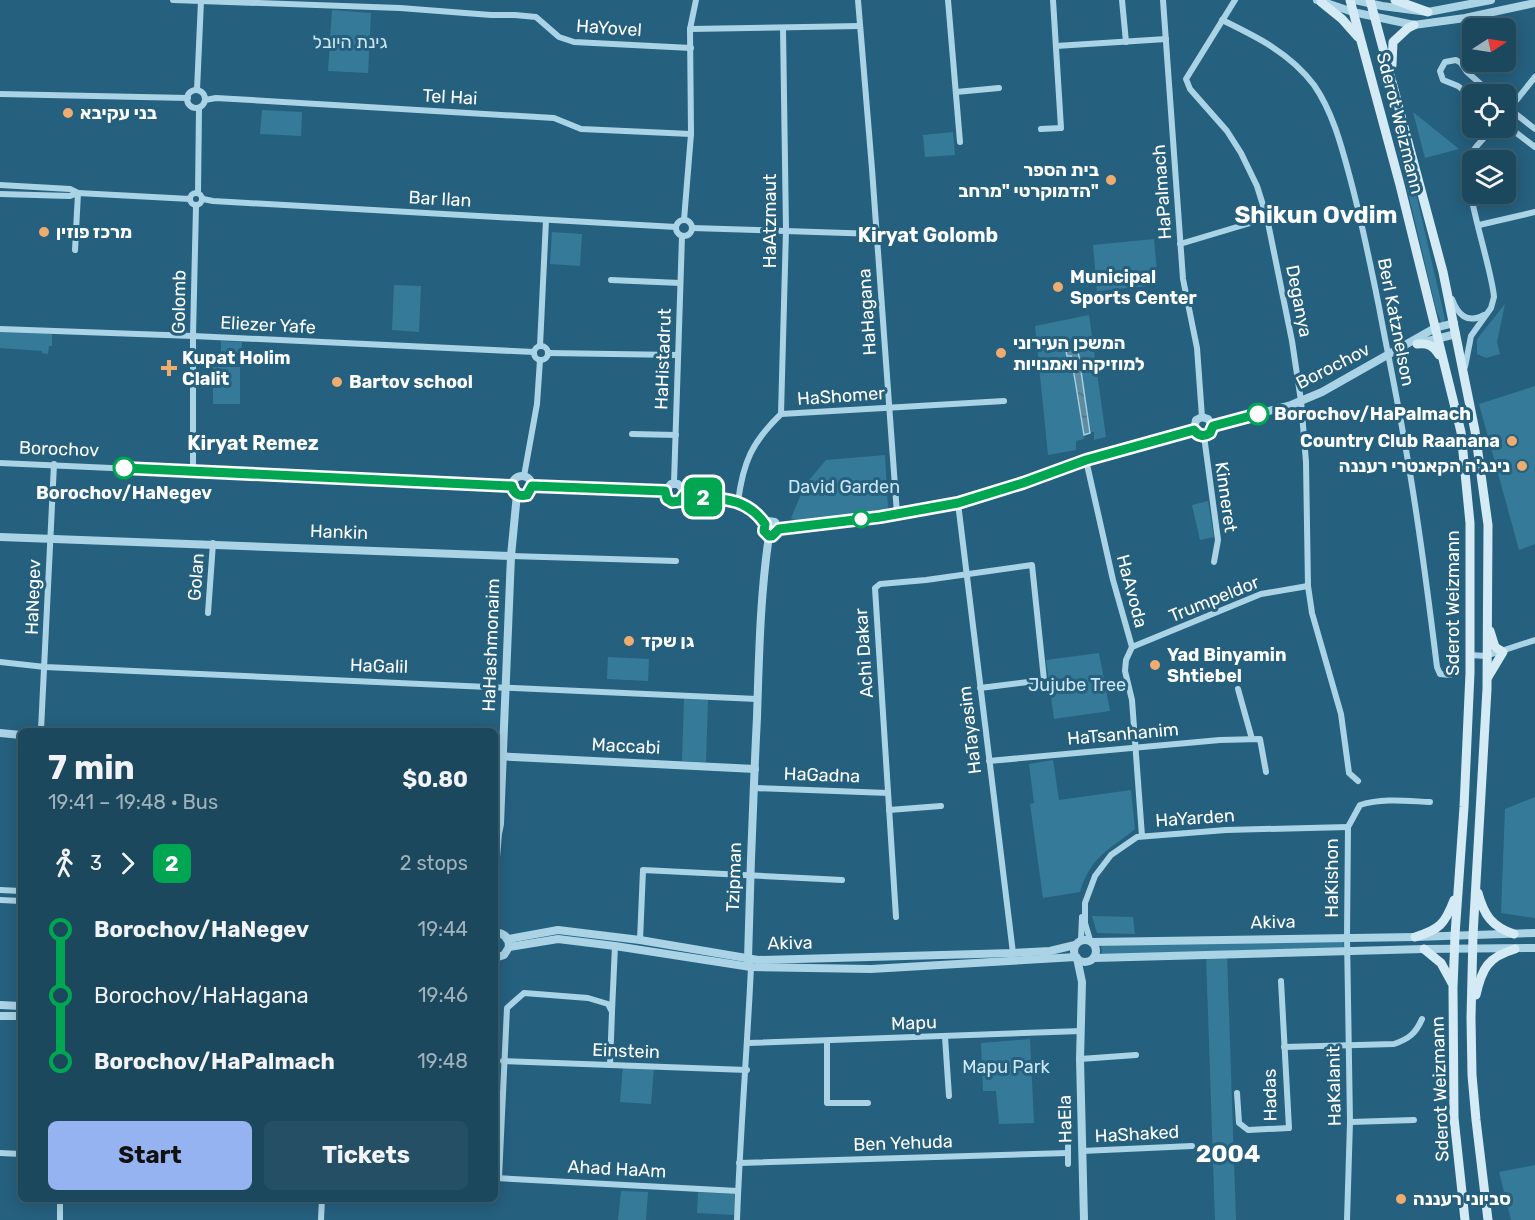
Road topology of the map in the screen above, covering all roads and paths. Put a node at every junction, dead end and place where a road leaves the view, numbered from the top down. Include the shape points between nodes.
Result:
1 (173, 0) edge
2 (696, 0) edge
3 (858, 0) edge
4 (948, 0) edge
5 (1053, 0) edge
6 (1122, 0) edge
7 (1164, 0) edge
8 (1235, 0) edge
9 (1350, 0) edge
10 (1355, 0) edge
11 (1395, 0) edge
12 (1491, 0) edge
13 (201, 1) edge
14 (1319, 1) edge
15 (1371, 2) edge
16 (1462, 3) edge
17 (1535, 3) edge
18 (1353, 12) junction
19 (1428, 12) junction
20 (1374, 16) junction
21 (1222, 20) junction
22 (1414, 25) junction
23 (860, 26) junction
24 (783, 28) junction
25 (690, 29) junction
26 (1166, 39) junction
27 (1126, 42) junction
28 (1364, 45) junction
29 (1056, 46) junction
30 (691, 48) junction
31 (1535, 77) edge
32 (1393, 83) junction
33 (1481, 84) edge
34 (999, 88) dead end
35 (1462, 89) edge
36 (197, 90) junction
37 (956, 92) junction
38 (0, 94) edge
39 (188, 98) junction
40 (1516, 99) edge
41 (205, 100) junction
42 (198, 108) junction
43 (1516, 115) edge
44 (1041, 129) dead end
45 (1535, 129) edge
46 (1516, 133) edge
47 (691, 134) junction
48 (1485, 138) edge
49 (960, 142) dead end
50 (1535, 147) edge
51 (0, 185) edge
52 (78, 193) junction
53 (0, 194) edge
54 (200, 196) junction
55 (190, 200) junction
56 (196, 206) junction
57 (1535, 212) edge
58 (1266, 218) junction
59 (546, 220) junction
60 (684, 220) junction
61 (1479, 225) junction
62 (676, 227) junction
63 (692, 228) junction
64 (786, 230) junction
65 (877, 234) junction
66 (682, 236) junction
67 (1180, 244) junction
68 (75, 250) dead end
69 (1443, 272) junction
70 (612, 280) dead end
71 (680, 283) junction
72 (1487, 313) junction
73 (1454, 323) junction
74 (0, 329) edge
75 (1436, 333) junction
76 (1456, 334) junction
77 (193, 336) junction
78 (1417, 344) junction
79 (540, 346) junction
80 (1397, 351) junction
81 (534, 352) junction
82 (548, 353) junction
83 (678, 355) junction
84 (1388, 356) junction
85 (540, 360) junction
86 (1444, 365) junction
87 (1464, 373) junction
88 (1004, 401) dead end
89 (1301, 401) junction
90 (888, 408) junction
91 (781, 414) junction
92 (1202, 417) junction
93 (1213, 426) junction
94 (1194, 430) junction
95 (632, 434) dead end
96 (675, 435) junction
97 (1204, 436) junction
98 (1086, 460) junction
99 (0, 463) edge
100 (54, 464) junction
101 (193, 471) junction
102 (524, 476) junction
103 (674, 483) junction
104 (512, 486) junction
105 (532, 486) junction
106 (665, 491) junction
107 (517, 494) junction
108 (684, 495) junction
109 (738, 502) junction
110 (958, 503) junction
111 (897, 514) junction
112 (765, 524) junction
113 (779, 529) junction
114 (769, 536) junction
115 (0, 537) edge
116 (50, 537) junction
117 (213, 543) junction
118 (511, 556) junction
119 (676, 561) dead end
120 (1214, 562) dead end
121 (966, 574) junction
122 (1308, 586) junction
123 (208, 613) dead end
124 (1488, 617) junction
125 (1535, 640) edge
126 (1132, 647) junction
127 (1503, 652) junction
128 (1470, 655) junction
129 (1486, 656) junction
130 (0, 662) edge
131 (45, 667) junction
132 (1450, 675) dead end
133 (505, 687) junction
134 (980, 688) junction
135 (1238, 689) dead end
136 (1486, 689) junction
137 (757, 699) junction
138 (41, 728) edge
139 (0, 733) edge
140 (18, 735) edge
141 (1252, 739) junction
142 (1134, 747) junction
143 (499, 756) edge
144 (989, 761) junction
145 (755, 769) junction
146 (1266, 772) dead end
147 (1358, 781) dead end
148 (754, 788) junction
149 (888, 793) junction
150 (1430, 802) dead end
151 (941, 806) dead end
152 (890, 810) junction
153 (1348, 827) junction
154 (498, 829) edge
155 (1142, 836) junction
156 (750, 876) junction
157 (842, 880) dead end
158 (1476, 884) junction
159 (0, 890) edge
160 (1458, 890) junction
161 (18, 891) edge
162 (0, 900) edge
163 (18, 901) edge
164 (896, 917) dead end
165 (498, 932) edge
166 (1535, 933) edge
167 (1514, 934) junction
168 (1455, 935) junction
169 (1473, 935) junction
170 (1347, 937) junction
171 (1415, 937) junction
172 (640, 940) junction
173 (1085, 942) junction
174 (508, 943) junction
175 (615, 945) junction
176 (1535, 948) edge
177 (1424, 949) junction
178 (1454, 949) junction
179 (1473, 949) junction
180 (1515, 949) junction
181 (1347, 952) junction
182 (1013, 953) junction
183 (498, 957) edge
184 (1077, 957) junction
185 (1092, 959) junction
186 (747, 964) junction
187 (1281, 981) dead end
188 (1082, 982) junction
189 (1454, 988) junction
190 (0, 1005) edge
191 (18, 1006) edge
192 (612, 1012) junction
193 (0, 1016) edge
194 (18, 1016) edge
195 (1471, 1018) junction
196 (1422, 1019) dead end
197 (1081, 1031) junction
198 (945, 1036) junction
199 (827, 1041) junction
200 (748, 1043) junction
201 (1348, 1046) junction
202 (1284, 1047) junction
203 (1136, 1056) dead end
204 (1080, 1059) junction
205 (503, 1061) junction
206 (610, 1065) junction
207 (747, 1070) junction
208 (1237, 1093) dead end
209 (949, 1096) dead end
210 (868, 1103) dead end
211 (498, 1108) edge
212 (1414, 1120) dead end
213 (1350, 1122) junction
214 (1192, 1146) dead end
215 (1082, 1151) junction
216 (0, 1153) edge
217 (18, 1154) edge
218 (739, 1163) junction
219 (1068, 1164) dead end
220 (498, 1178) edge
221 (738, 1191) junction
222 (60, 1202) edge
223 (322, 1202) edge
224 (60, 1220) edge
225 (321, 1220) edge
226 (737, 1220) edge
227 (1084, 1220) edge
228 (1347, 1220) edge
229 (1465, 1220) edge
230 (1488, 1220) edge

1 - 13 street, HaYovel
2 - 25 street
3 - 23 street, HaHagana
4 - 37 street
5 - 29 street
6 - 27 street
7 - 26 street, HaPalmach
8 - 21 street, Deganya
9 - 18 main road, Sderot Weizmann
10 - 15 street
11 - 19 main road
12 - 16 street
13 - 30 street, HaYovel via 536,17 559,37 574,42
13 - 36 street
14 - 18 street
14 - 28 main road via 1353,29
15 - 19 street
15 - 20 main road, Sderot Weizmann
16 - 19 street
17 - 22 street
18 - 20 street
18 - 28 main road, Sderot Weizmann
20 - 22 street
20 - 32 main road, Sderot Weizmann
21 - 58 street, Deganya via 1186,79 1241,153 1257,186
21 - 84 street, Berl Katznelson via 1258,37 1291,60 1315,87 1330,116 1355,196
22 - 32 main road via 1393,42
23 - 24 street
23 - 65 street, HaHagana
24 - 25 street
24 - 64 street, HaAtzmaut
25 - 30 street
26 - 27 street
26 - 67 street, HaPalmach
27 - 29 street
28 - 75 main road, Sderot Weizmann
29 - 44 street via 1062,128
30 - 47 street
31 - 40 street
32 - 69 main road, Sderot Weizmann
33 - 35 street via 1461,63 1445,62 1440,71 1443,80
34 - 37 street
36 - 39 street
36 - 41 street
37 - 49 street
38 - 39 street
39 - 42 street via 191,106
41 - 42 street
41 - 47 street, Tel Hai via 554,118 581,129
42 - 54 street
43 - 45 street
46 - 50 street
47 - 60 street
48 - 61 street via 1467,163
51 - 52 street via 70,189
52 - 53 street
52 - 55 street
52 - 68 street
54 - 55 street via 193,194
54 - 56 street via 202,203
54 - 59 street, Bar Ilan via 224,202
55 - 56 street
56 - 77 street, Golomb
57 - 61 street
58 - 67 street
58 - 89 street, Deganya
59 - 62 street, Bar Ilan
59 - 79 street
60 - 62 street
60 - 63 street
61 - 72 street via 1494,291
62 - 66 street
63 - 64 street
63 - 66 street
64 - 65 street
64 - 91 street, HaAtzmaut
65 - 90 street, HaHagana
66 - 71 street, HaHistadrut
67 - 92 street, HaPalmach via 1197,348
69 - 72 street via 1461,315 1471,320
69 - 73 main road, Sderot Weizmann
70 - 71 street
71 - 83 street, HaHistadrut
72 - 87 street via 1471,336
73 - 75 street, Borochov
73 - 76 main road, Sderot Weizmann
74 - 77 street, Eliezer Yafe
75 - 76 street, Borochov
75 - 78 street, Borochov
75 - 80 street, Borochov
75 - 86 main road, Sderot Weizmann
76 - 87 main road, Sderot Weizmann
77 - 81 street, Eliezer Yafe
77 - 101 street, Golomb
78 - 80 street, Borochov
78 - 86 main road via 1428,343 1435,348
79 - 81 street
79 - 82 street
80 - 84 street, Borochov
81 - 85 street
82 - 83 street
82 - 85 street
83 - 96 street, HaHistadrut
84 - 89 street, Borochov
84 - 132 street, Berl Katznelson via 1420,535 1437,667 1440,674
85 - 102 street via 537,404
86 - 128 main road, Sderot Weizmann via 1461,432 1470,523
87 - 124 main road, Sderot Weizmann via 1488,525
88 - 90 street, HaShomer
89 - 93 street, Borochov
89 - 122 street, Deganya
90 - 91 street, HaShomer
90 - 111 street, HaHagana
91 - 109 street, HaShomer via 751,450 740,479
92 - 93 street via 1208,418
92 - 94 street via 1196,420
93 - 97 street
94 - 97 street
94 - 98 street
95 - 96 street
96 - 103 street, HaHistadrut
97 - 120 street, Kinneret via 1218,540
98 - 110 street
98 - 126 street, HaAvoda
99 - 100 street, Borochov
100 - 101 street, Borochov
100 - 116 street, HaNegev
101 - 104 street, Borochov
102 - 104 street via 515,479
102 - 105 street
103 - 106 street
103 - 108 street via 681,486
104 - 107 street
105 - 106 street
105 - 107 street via 527,495
106 - 108 street via 672,502 680,501
107 - 118 street, HaHashmonaim
108 - 109 street
109 - 112 street via 751,507
110 - 111 street
110 - 121 street, HaTayasim
111 - 113 street
112 - 113 street via 775,522
112 - 114 street via 764,531
113 - 114 street
114 - 137 street, Tzipman
115 - 116 street, Hankin
116 - 117 street, Hankin
116 - 131 street, HaNegev
117 - 118 street, Hankin
117 - 123 street, Golan
118 - 119 street, Hankin
118 - 133 street, HaHashmonaim
121 - 134 street, HaTayasim
121 - 134 street via 1032,565 1044,680
121 - 149 street, Achi Dakar via 880,584 875,588
122 - 126 street, Trumpeldor via 1261,594
122 - 147 street, Deganya via 1318,638 1341,714 1349,773
124 - 127 main road via 1493,642
124 - 129 main road, Sderot Weizmann
125 - 127 street
126 - 142 street, HaAvoda via 1125,671 1132,700
127 - 129 street
127 - 136 main road via 1488,677
128 - 129 street
128 - 160 main road, Sderot Weizmann
129 - 136 main road, Sderot Weizmann
130 - 131 street, HaGalil
131 - 133 street, HaGalil
131 - 138 street, HaNegev
133 - 137 street, HaGalil
133 - 143 street, HaHashmonaim
134 - 144 street, HaTayasim
135 - 141 street
136 - 158 main road, Sderot Weizmann
137 - 145 street, Tzipman
139 - 140 street
141 - 142 street, HaTsanhanim
141 - 146 street via 1260,739
142 - 144 street, HaTsanhanim
142 - 155 street, HaAvoda
143 - 145 street, Maccabi
143 - 154 street, HaHashmonaim
144 - 182 street, HaTayasim
145 - 148 street, Tzipman
148 - 149 street, HaGadna
148 - 156 street, Tzipman
149 - 152 street, Achi Dakar
150 - 153 street, HaKishon via 1371,802 1360,806
151 - 152 street
152 - 164 street, Achi Dakar
153 - 155 street, HaYarden
153 - 170 street, HaKishon
155 - 173 street, HaYarden via 1122,846 1102,865 1082,917
156 - 157 street
156 - 172 street via 643,870
156 - 186 street, Tzipman
158 - 167 main road via 1489,920
158 - 169 main road, Sderot Weizmann
159 - 161 street
160 - 168 main road, Sderot Weizmann
160 - 171 main road via 1438,929
162 - 163 street
165 - 174 street
166 - 167 street, Akiva
167 - 169 street, Akiva
168 - 169 street, Akiva
168 - 171 street, Akiva
168 - 178 main road, Sderot Weizmann
169 - 179 main road, Sderot Weizmann
170 - 171 street, Akiva
170 - 173 street, Akiva
170 - 181 street, HaKishon
172 - 174 street, Akiva via 558,930
172 - 186 street, Akiva
173 - 182 street, Akiva via 1050,951
173 - 184 street, HaEla via 1074,952
173 - 185 street via 1097,951
174 - 175 street, Akiva via 558,939
174 - 183 street via 504,956
175 - 186 street, Akiva
175 - 192 street
176 - 180 street, Akiva
177 - 178 street, Akiva
177 - 181 street, Akiva
177 - 189 main road via 1442,963
178 - 179 street, Akiva
178 - 189 main road, Sderot Weizmann
179 - 180 street, Akiva
179 - 195 main road, Sderot Weizmann
180 - 195 main road via 1497,956 1483,970
181 - 185 street, Akiva
181 - 201 street, HaKalanit
182 - 186 street, Akiva via 758,960
184 - 185 street, Akiva via 1083,962
184 - 186 street, Akiva via 871,969
184 - 188 street, HaEla
185 - 188 street, HaEla
186 - 200 street, Tzipman
187 - 202 street, Hadas
188 - 197 street, HaEla
189 - 229 main road, Sderot Weizmann via 1454,1118
190 - 191 street
192 - 205 street via 608,1004 588,998 524,993 507,1008
192 - 206 street
193 - 194 street
195 - 230 main road, Sderot Weizmann via 1472,1075
196 - 201 street via 1406,1040 1388,1045
197 - 198 street, Mapu
197 - 204 street, HaEla
198 - 199 street, Mapu
198 - 209 street
199 - 200 street, Mapu
199 - 210 street via 827,1104
200 - 207 street, Tzipman
201 - 202 street
201 - 213 street, HaKalanit
202 - 208 street, Hadas via 1289,1128 1248,1130 1239,1123
203 - 204 street
204 - 215 street, HaEla
205 - 206 street, Einstein
205 - 211 street
206 - 207 street, Einstein
207 - 218 street, Tzipman
212 - 213 street
213 - 228 street, HaKalanit
214 - 215 street, HaShaked
215 - 227 street, HaEla
216 - 217 street
218 - 219 street, Ben Yehuda via 1068,1149
218 - 221 street, Tzipman
220 - 221 street, Ahad HaAm
221 - 226 street, Tzipman
222 - 224 street
223 - 225 street

